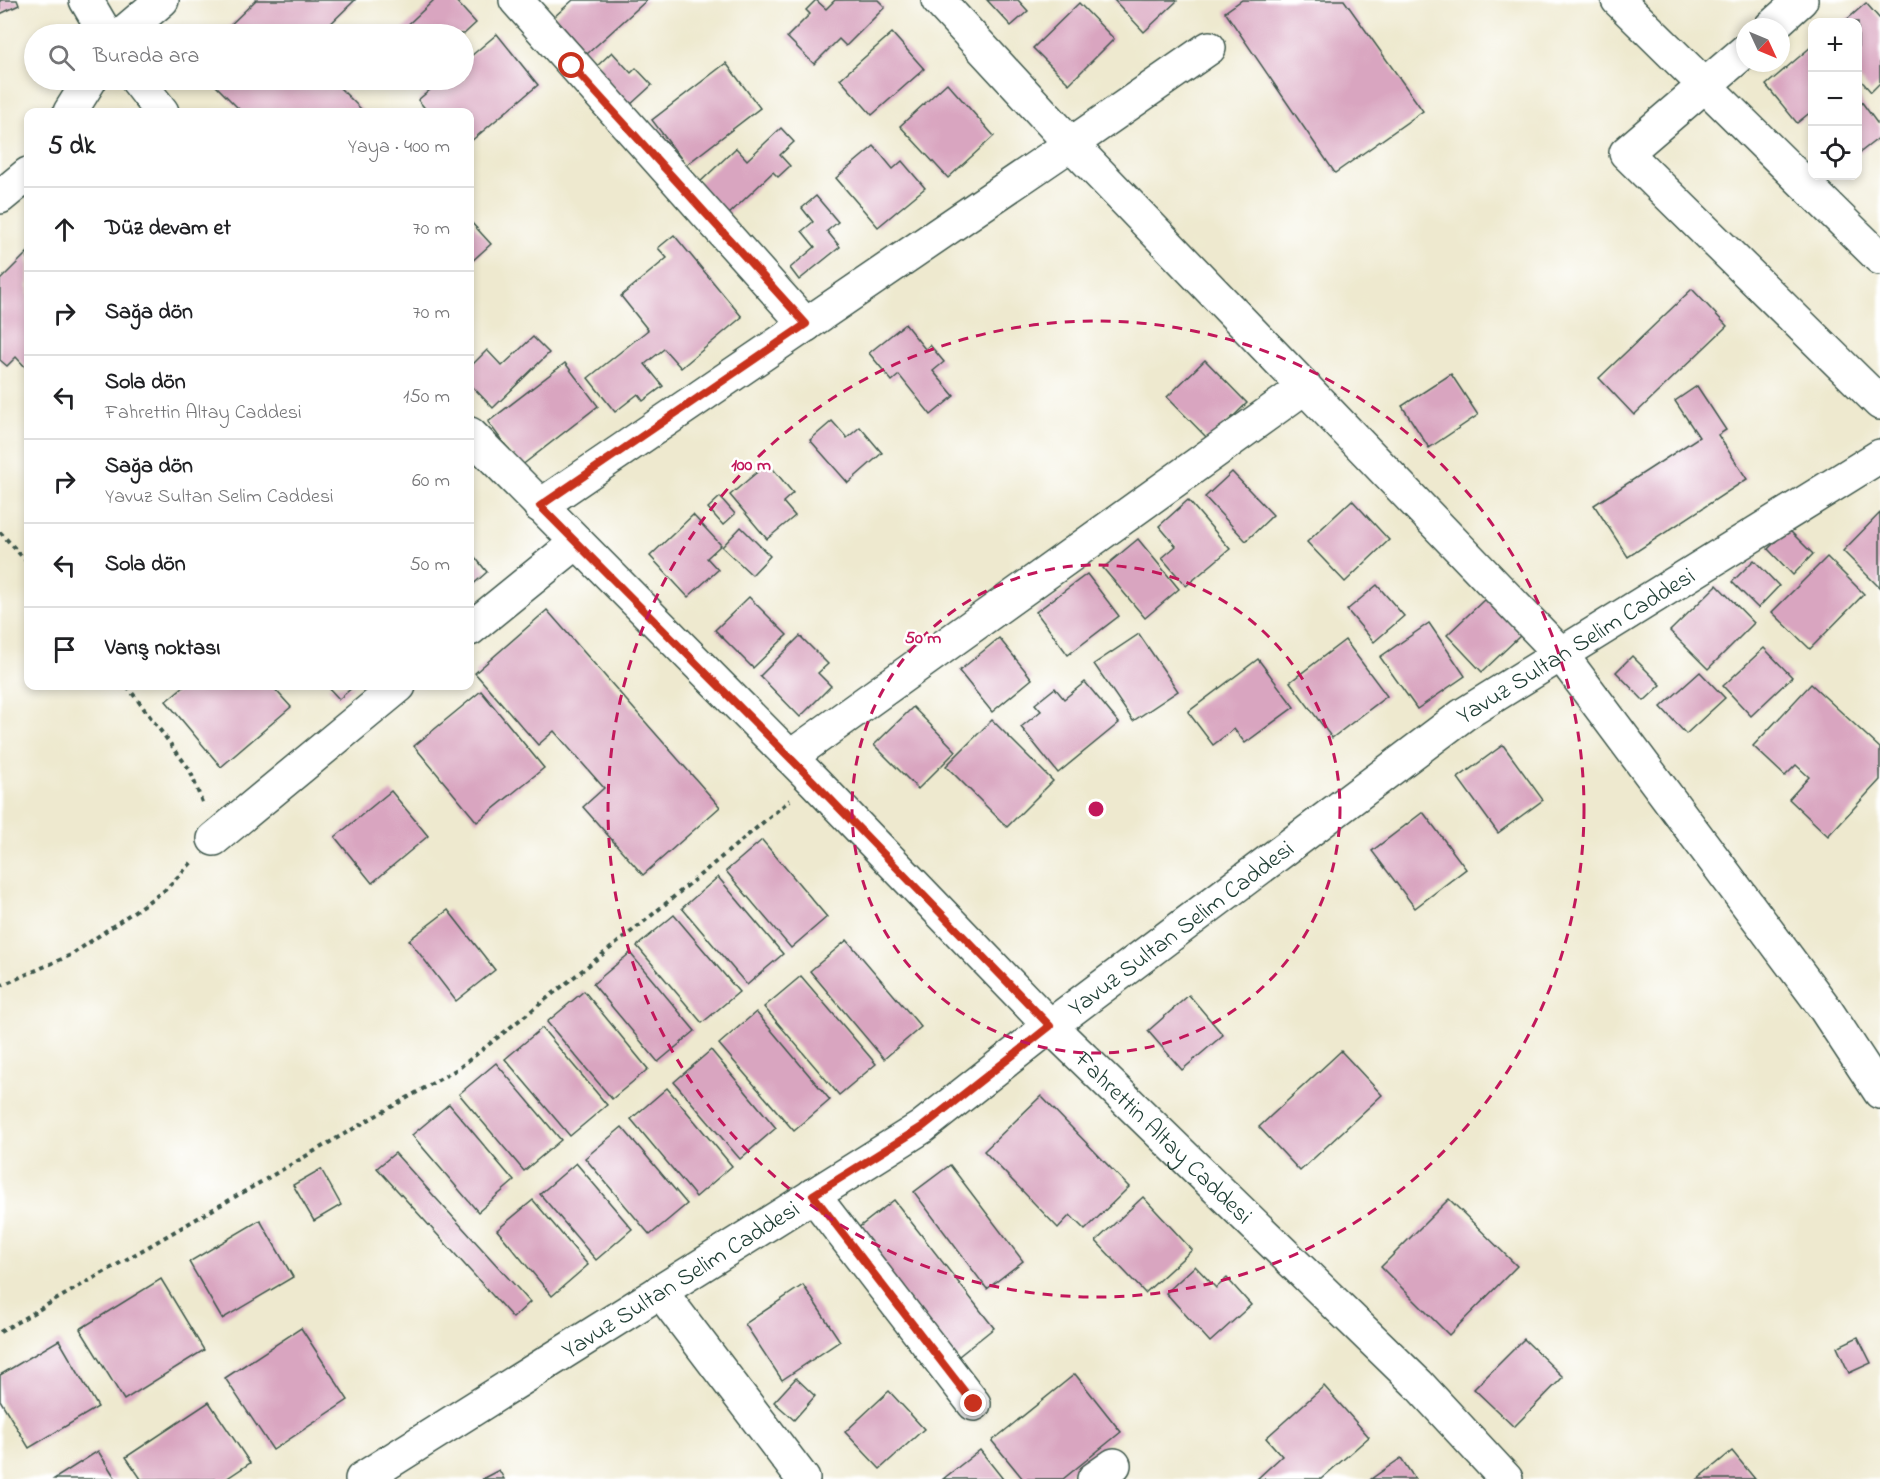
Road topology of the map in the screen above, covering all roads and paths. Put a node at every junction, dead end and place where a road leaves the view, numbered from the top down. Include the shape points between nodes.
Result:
1 (86, 0) edge
2 (162, 0) edge
3 (516, 0) edge
4 (938, 0) edge
5 (1618, 0) edge
6 (1801, 0) edge
7 (1781, 18) edge
8 (100, 24) edge
9 (134, 24) edge
10 (1209, 48) dead end
11 (1736, 59) edge
12 (1704, 88) junction
13 (84, 90) edge
14 (145, 90) edge
15 (72, 108) edge
16 (159, 108) edge
17 (1071, 144) junction
18 (24, 177) edge
19 (0, 197) edge
20 (1880, 258) edge
21 (806, 324) junction
22 (1305, 387) junction
23 (1880, 403) edge
24 (474, 438) edge
25 (1880, 456) edge
26 (540, 506) junction
27 (0, 532) edge
28 (577, 542) junction
29 (24, 559) edge
30 (474, 626) edge
31 (1560, 653) junction
32 (130, 690) edge
33 (394, 690) edge
34 (790, 758) junction
35 (813, 781) junction
36 (214, 839) junction
37 (0, 986) edge
38 (1050, 1026) junction
39 (1880, 1092) edge
40 (813, 1195) junction
41 (660, 1291) junction
42 (0, 1332) edge
43 (974, 1404) dead end
44 (366, 1478) edge
45 (803, 1479) edge
46 (1506, 1479) edge

1 - 8 street
2 - 9 street
3 - 21 street
4 - 17 street
5 - 12 street
6 - 7 street
10 - 17 street
11 - 12 street
12 - 20 street
12 - 23 street via 1626,153
13 - 15 street
14 - 16 street
17 - 21 street
17 - 22 street
18 - 19 street
21 - 26 street
22 - 31 street
22 - 34 street
24 - 26 street, Fahrettin Altay Caddesi
25 - 31 street, Yavuz Sultan Selim Caddesi
26 - 28 street, Fahrettin Altay Caddesi
27 - 29 path
28 - 30 street
28 - 34 street, Fahrettin Altay Caddesi
31 - 38 street, Yavuz Sultan Selim Caddesi via 1463,715
31 - 39 street via 1824,1007
32 - 36 path via 190,770
33 - 36 street
34 - 35 street, Fahrettin Altay Caddesi
35 - 38 street, Fahrettin Altay Caddesi
35 - 42 path via 459,1068
36 - 37 path via 165,890 81,949
38 - 40 street, Yavuz Sultan Selim Caddesi via 922,1127
38 - 46 street, Fahrettin Altay Caddesi via 1418,1384
40 - 41 street, Yavuz Sultan Selim Caddesi
40 - 43 street
41 - 44 street, Yavuz Sultan Selim Caddesi
41 - 45 street

